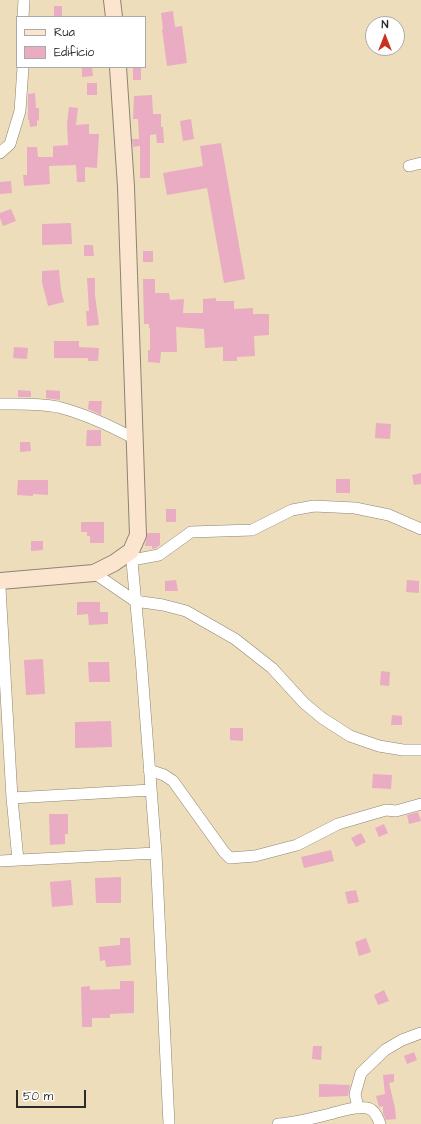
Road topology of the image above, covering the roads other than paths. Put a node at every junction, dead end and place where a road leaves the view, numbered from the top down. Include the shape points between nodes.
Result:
1 (24, 0) edge
2 (112, 0) edge
3 (23, 16) edge
4 (114, 16) edge
5 (23, 68) edge
6 (118, 68) edge
7 (0, 153) edge
8 (421, 163) edge
9 (409, 166) dead end
10 (0, 404) edge
11 (135, 439) junction
12 (421, 529) edge
13 (131, 555) junction
14 (94, 572) junction
15 (0, 580) edge
16 (0, 588) edge
17 (135, 601) junction
18 (3, 692) edge
19 (421, 750) edge
20 (150, 770) junction
21 (151, 790) junction
22 (12, 798) junction
23 (421, 804) edge
24 (156, 853) junction
25 (18, 860) junction
26 (0, 861) edge
27 (421, 1033) edge
28 (358, 1108) junction
29 (169, 1124) edge
30 (278, 1124) edge
31 (380, 1124) edge

1 - 3 street
2 - 4 main road
5 - 7 street via 20,111 10,144
6 - 11 main road via 126,187
8 - 9 street
10 - 11 street via 57,407 113,427
11 - 13 main road via 139,526
12 - 13 street via 389,515 355,508 314,506 292,510 252,530 191,532 159,555
13 - 14 main road
13 - 17 street
14 - 15 main road
14 - 17 street
16 - 18 street
17 - 19 street via 186,611 236,639 272,668 304,703 350,736 379,746
17 - 20 street
18 - 22 street
20 - 21 street
20 - 23 street via 173,781 230,858 255,856 297,845 338,824 386,810 396,811
21 - 22 street
21 - 24 street
22 - 25 street
24 - 25 street
24 - 29 street
25 - 26 street
27 - 28 street via 385,1050 361,1073 355,1094
28 - 30 street
28 - 31 street via 371,1110

